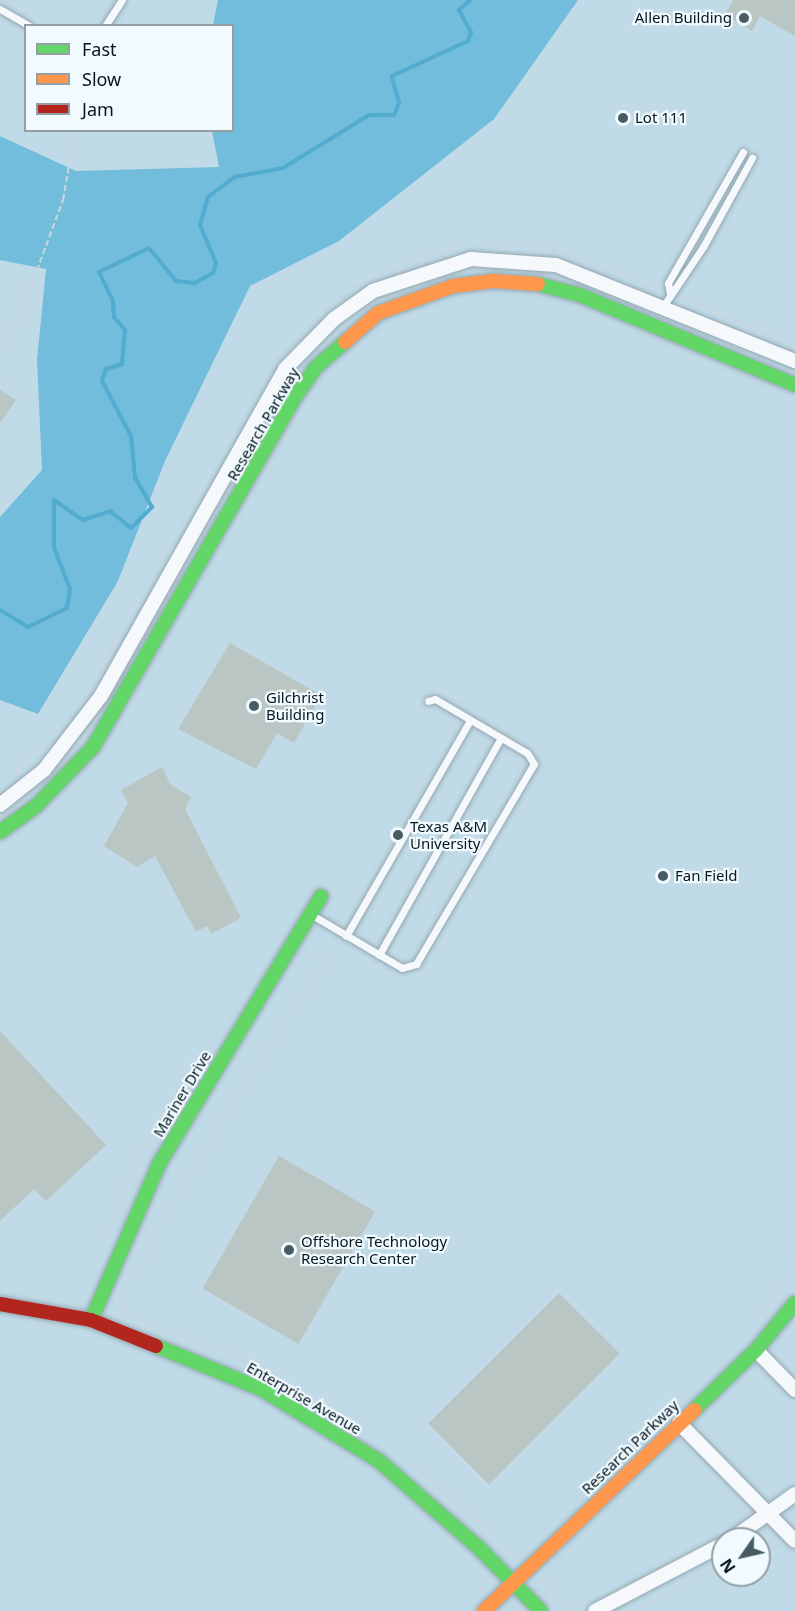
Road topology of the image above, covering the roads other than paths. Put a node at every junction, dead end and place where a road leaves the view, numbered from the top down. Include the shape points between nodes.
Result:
1 (122, 0) edge
2 (0, 9) edge
3 (26, 24) edge
4 (106, 24) edge
5 (743, 152) dead end
6 (752, 158) dead end
7 (670, 293) junction
8 (662, 308) junction
9 (653, 326) junction
10 (795, 360) edge
11 (795, 385) edge
12 (163, 582) junction
13 (182, 594) junction
14 (428, 701) dead end
15 (470, 720) junction
16 (501, 738) junction
17 (44, 770) junction
18 (58, 785) junction
19 (0, 804) edge
20 (0, 832) edge
21 (321, 896) dead end
22 (310, 914) junction
23 (346, 936) junction
24 (379, 955) junction
25 (795, 1302) edge
26 (0, 1304) edge
27 (91, 1320) junction
28 (756, 1350) junction
29 (795, 1390) edge
30 (679, 1423) junction
31 (795, 1494) edge
32 (769, 1515) junction
33 (750, 1527) edge
34 (790, 1546) edge
35 (711, 1550) edge
36 (514, 1582) junction
37 (484, 1611) edge
38 (541, 1611) edge
39 (596, 1611) edge

1 - 4 lane
2 - 3 lane
5 - 7 lane via 668,283
6 - 7 lane via 683,281
7 - 8 lane
8 - 9 street
8 - 10 street, Research Parkway
8 - 12 street, Research Parkway via 556,265 513,258 471,259 373,291 334,319 285,369
9 - 11 street, Research Parkway
9 - 13 street, Research Parkway via 580,295 538,284 493,281 410,298 378,313 346,337 304,384
12 - 13 street
12 - 17 street, Research Parkway via 101,696
13 - 18 street, Research Parkway via 117,711
14 - 15 lane via 435,699
15 - 16 lane
15 - 23 lane
16 - 24 lane
16 - 24 lane via 527,753 534,765 425,953 416,964 402,968
17 - 18 street
17 - 19 street, Research Parkway
18 - 20 street, Research Parkway
21 - 22 street, Mariner Drive
22 - 23 lane
22 - 27 street, Mariner Drive via 159,1164
23 - 24 lane
25 - 28 street, Research Parkway
26 - 27 street, Enterprise Avenue
27 - 36 street, Enterprise Avenue via 261,1389 330,1430 379,1461
28 - 29 street
28 - 30 street, Research Parkway
30 - 32 street
30 - 36 street, Research Parkway
31 - 32 street
32 - 33 street
32 - 34 street
35 - 39 street
36 - 37 street, Research Parkway
36 - 38 street, Enterprise Avenue

